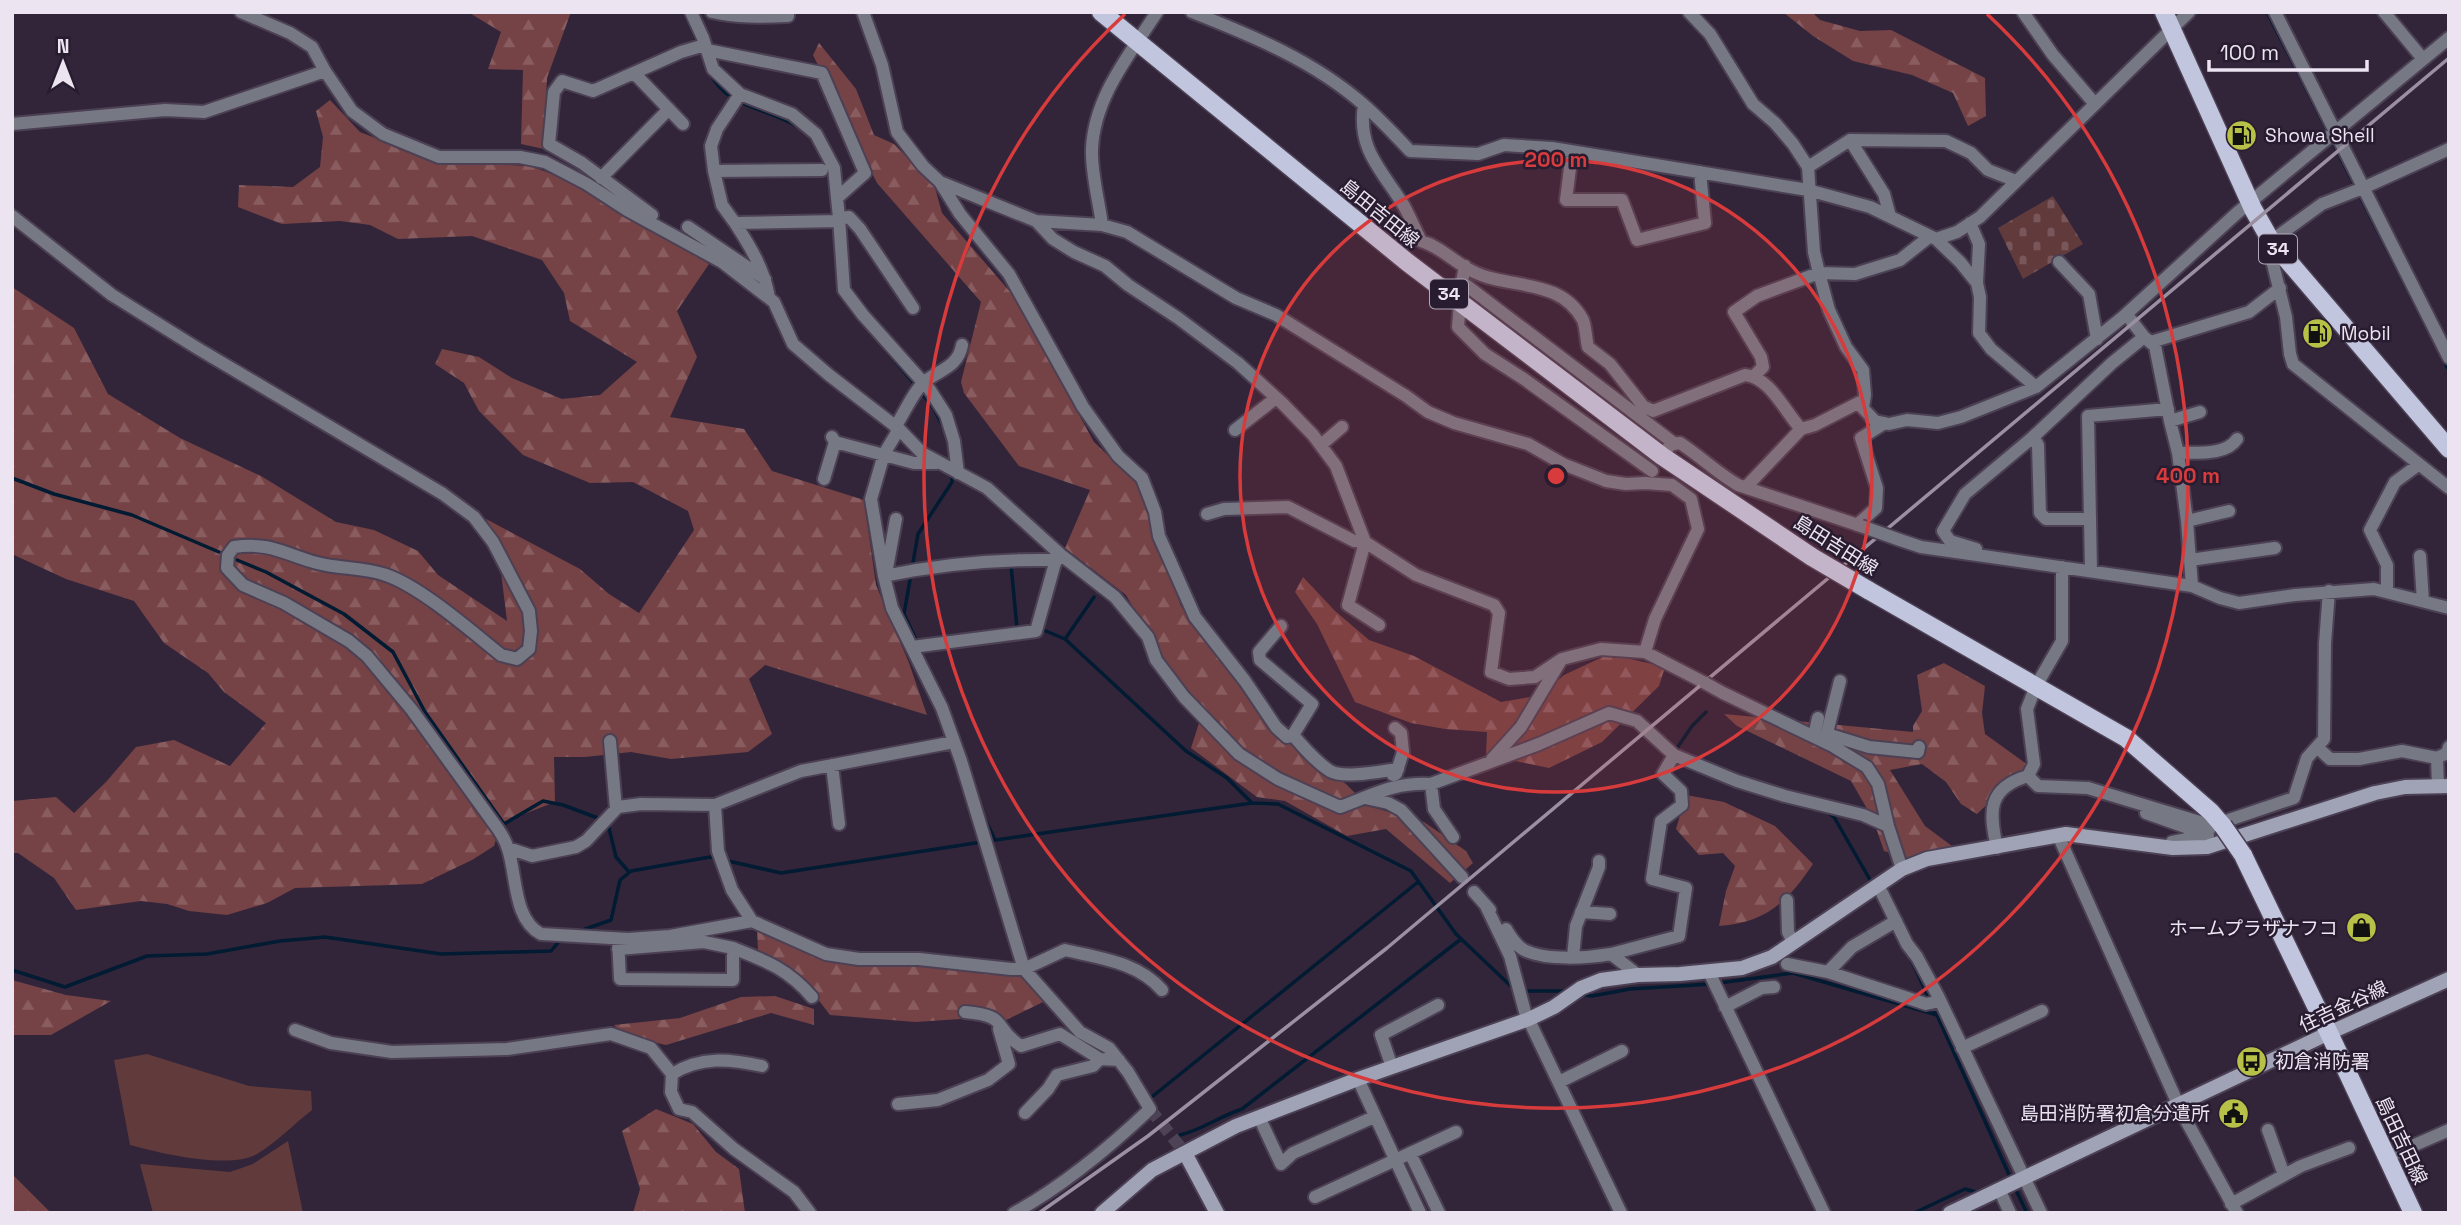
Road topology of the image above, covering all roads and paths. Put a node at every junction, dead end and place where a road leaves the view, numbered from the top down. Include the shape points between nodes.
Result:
1 (241, 12) edge
2 (691, 12) edge
3 (712, 12) edge
4 (788, 12) edge
5 (863, 12) edge
6 (1101, 12) edge
7 (1157, 12) edge
8 (1192, 12) edge
9 (1689, 12) edge
10 (2023, 12) edge
11 (2189, 12) edge
12 (2275, 12) edge
13 (2384, 12) edge
14 (2168, 21) edge
15 (2449, 38) edge
16 (1138, 42) junction
17 (702, 47) junction
18 (2423, 59) junction
19 (324, 71) junction
20 (635, 74) junction
21 (737, 98) junction
22 (2095, 104) junction
23 (1364, 105) junction
24 (668, 109) junction
25 (12, 124) edge
26 (683, 124) dead end
27 (2335, 132) junction
28 (1850, 140) junction
29 (2449, 149) edge
30 (1572, 152) junction
31 (1808, 167) junction
32 (822, 170) dead end
33 (714, 171) junction
34 (1700, 172) junction
35 (601, 178) junction
36 (2016, 181) junction
37 (940, 182) junction
38 (2363, 188) junction
39 (1808, 190) junction
40 (837, 198) junction
41 (2250, 204) junction
42 (12, 216) edge
43 (1890, 216) junction
44 (836, 220) junction
45 (1036, 221) junction
46 (735, 223) junction
47 (1970, 223) junction
48 (1102, 225) junction
49 (688, 227) dead end
50 (668, 232) junction
51 (1933, 238) junction
52 (1421, 241) junction
53 (2275, 245) junction
54 (1407, 262) junction
55 (2059, 262) dead end
56 (1465, 266) junction
57 (1819, 273) junction
58 (766, 280) junction
59 (1977, 283) junction
60 (2280, 288) junction
61 (769, 297) junction
62 (1460, 303) junction
63 (913, 308) dead end
64 (2127, 314) junction
65 (2098, 339) junction
66 (2147, 340) junction
67 (962, 345) dead end
68 (2449, 358) edge
69 (1755, 376) junction
70 (922, 384) junction
71 (2036, 387) junction
72 (2077, 396) junction
73 (1276, 398) junction
74 (1863, 408) junction
75 (2200, 412) dead end
76 (2169, 415) junction
77 (2088, 416) junction
78 (1885, 423) junction
79 (1342, 427) dead end
80 (897, 428) junction
81 (1801, 429) junction
82 (1235, 430) dead end
83 (2033, 437) junction
84 (2237, 439) dead end
85 (1321, 445) junction
86 (2449, 449) edge
87 (2178, 453) junction
88 (884, 454) junction
89 (1663, 457) junction
90 (2418, 465) junction
91 (950, 469) junction
92 (824, 479) dead end
93 (1645, 483) junction
94 (1746, 487) junction
95 (2449, 488) edge
96 (2229, 511) dead end
97 (1206, 514) dead end
98 (896, 519) dead end
99 (2090, 519) junction
100 (2188, 521) junction
101 (1859, 526) junction
102 (1365, 542) junction
103 (2275, 548) dead end
104 (2420, 556) dead end
105 (1059, 558) junction
106 (2190, 560) junction
107 (2017, 562) junction
108 (2062, 567) junction
109 (2091, 571) junction
110 (885, 576) junction
111 (2192, 586) junction
112 (2329, 591) junction
113 (2387, 592) junction
114 (2423, 601) junction
115 (2449, 608) edge
116 (1379, 625) dead end
117 (1281, 626) dead end
118 (917, 647) junction
119 (1646, 652) junction
120 (1562, 659) junction
121 (1840, 681) dead end
122 (2036, 686) junction
123 (1818, 718) dead end
124 (1395, 729) dead end
125 (1293, 735) junction
126 (1822, 737) junction
127 (610, 741) dead end
128 (954, 742) junction
129 (1919, 747) dead end
130 (2449, 747) edge
131 (2318, 748) junction
132 (1672, 755) junction
133 (2437, 758) junction
134 (1490, 761) junction
135 (832, 765) junction
136 (1398, 769) junction
137 (2028, 776) junction
138 (1431, 784) junction
139 (2443, 786) edge
140 (2107, 793) junction
141 (1365, 798) junction
142 (715, 804) junction
143 (1350, 804) junction
144 (607, 817) junction
145 (839, 824) dead end
146 (1888, 826) junction
147 (2223, 827) junction
148 (2058, 835) junction
149 (1453, 837) dead end
150 (508, 848) junction
151 (1997, 848) junction
152 (2173, 848) junction
153 (1599, 861) dead end
154 (1902, 869) junction
155 (1462, 877) dead end
156 (1875, 887) junction
157 (1474, 892) dead end
158 (1787, 900) dead end
159 (1486, 906) junction
160 (1581, 912) junction
161 (1610, 914) dead end
162 (752, 921) junction
163 (1892, 923) junction
164 (1793, 942) junction
165 (618, 944) junction
166 (733, 948) junction
167 (1611, 954) junction
168 (1573, 957) junction
169 (1787, 964) dead end
170 (1024, 969) junction
171 (1828, 972) junction
172 (1638, 975) junction
173 (1710, 975) junction
174 (2449, 979) edge
175 (1774, 987) dead end
176 (1162, 989) dead end
177 (812, 996) dead end
178 (1940, 1001) junction
179 (1438, 1005) dead end
180 (1725, 1007) junction
181 (2042, 1011) dead end
182 (965, 1012) dead end
183 (996, 1019) junction
184 (1529, 1019) junction
185 (295, 1030) dead end
186 (2329, 1033) junction
187 (1962, 1048) junction
188 (1622, 1051) dead end
189 (1100, 1059) junction
190 (1119, 1060) junction
191 (762, 1066) dead end
192 (1392, 1067) junction
193 (672, 1074) junction
194 (1358, 1079) junction
195 (1559, 1082) junction
196 (898, 1104) dead end
197 (2179, 1106) junction
198 (1025, 1113) dead end
199 (1259, 1117) junction
200 (1374, 1117) junction
201 (2268, 1130) dead end
202 (2449, 1130) edge
203 (1456, 1132) dead end
204 (2350, 1148) dead end
205 (1185, 1153) junction
206 (1410, 1153) junction
207 (2387, 1157) junction
208 (1395, 1159) junction
209 (2284, 1175) junction
210 (2009, 1192) edge
211 (1315, 1197) dead end
212 (2234, 1208) edge
213 (810, 1213) edge
214 (1014, 1213) edge
215 (1102, 1213) edge
216 (1217, 1213) edge
217 (1420, 1213) edge
218 (1439, 1213) edge
219 (1621, 1213) edge
220 (1824, 1213) edge
221 (1950, 1213) edge
222 (2041, 1213) edge
223 (2413, 1213) edge

1 - 19 street via 312,47
2 - 17 street
3 - 4 street via 760,17 788,16
5 - 37 street via 882,65 897,132
6 - 16 main road, 島田吉田線 / 34
7 - 16 street
8 - 23 street via 1305,63
9 - 31 street via 1710,34 1753,104 1775,123
10 - 22 street
11 - 14 street
12 - 27 street
13 - 18 street
14 - 22 street
14 - 41 main road, 34
15 - 18 street
16 - 48 street via 1106,92 1097,119 1092,150
16 - 54 main road, 島田吉田線 / 34
17 - 20 street
17 - 21 street
17 - 40 street via 822,73 865,173
18 - 27 street
19 - 25 street via 204,112 165,110
19 - 50 street via 352,111 383,134 439,157 520,157 545,162
20 - 24 street
20 - 35 street via 593,91 562,81 554,92 549,144
21 - 33 street via 711,146
21 - 40 street via 792,114 816,134 834,168
22 - 36 street
23 - 30 street via 1410,151 1478,154 1504,145
23 - 52 street via 1361,124 1373,160
24 - 26 street
24 - 35 street
27 - 38 street
27 - 41 street
28 - 31 street
28 - 36 street via 1946,141 1971,153 1987,170
28 - 43 street via 1884,194
29 - 38 street
30 - 34 street
30 - 34 street via 1566,200 1622,200 1637,240 1705,223
31 - 39 street
32 - 33 street
33 - 46 street via 722,205
34 - 39 street
35 - 50 street via 667,225
36 - 47 street
37 - 45 street
37 - 125 street via 960,215 1009,274 1083,407 1118,456 1142,478 1159,536 1195,617 1276,727 1287,737
38 - 53 street via 2322,204
38 - 68 street
39 - 43 street
39 - 57 street
40 - 44 street
41 - 53 main road, 34
41 - 64 street
42 - 150 street via 112,295 443,494 474,517 494,542 528,611 529,649 517,659 501,654 386,575 317,563 254,544 234,547 227,568 243,585 284,603 367,656 459,773
43 - 51 street
44 - 46 street
44 - 63 street via 849,217 860,229
44 - 70 street via 844,290
45 - 48 street
45 - 73 street via 1053,239 1105,266 1178,318
46 - 58 street
47 - 51 street
47 - 59 street via 1979,244
48 - 93 street via 1128,232 1236,298 1276,315 1428,412 1454,424 1528,444 1606,481
49 - 58 street
50 - 61 street via 722,262
51 - 57 street via 1899,260 1856,274
51 - 59 street
52 - 54 street
52 - 56 street
53 - 60 street via 2272,260
53 - 86 main road, 34
54 - 62 main road, 島田吉田線 / 34
55 - 65 street via 2089,294
56 - 69 street via 1473,272 1543,287 1567,301 1583,321 1588,347 1653,411 1745,375
56 - 89 street via 1462,282
57 - 69 street via 1757,296 1734,312 1761,356 1763,367
57 - 74 street via 1829,310 1863,370
58 - 61 street
59 - 71 street via 1979,332 1991,349
60 - 66 street via 2249,312
60 - 90 street via 2293,364
61 - 80 street via 793,344
62 - 89 main road, 島田吉田線 / 34
62 - 89 street via 1458,327 1485,354
64 - 65 street
64 - 66 street
65 - 71 street
66 - 72 street via 2112,363
66 - 76 street via 2155,346
67 - 70 street via 949,368
69 - 81 street
70 - 80 street
70 - 91 street via 946,415 954,441
71 - 78 street via 1938,424
72 - 77 street
72 - 83 street
73 - 82 street
73 - 85 street
74 - 78 street via 1875,421
74 - 81 street via 1858,403
75 - 76 street
76 - 77 street
76 - 87 street
77 - 99 street
78 - 101 street via 1861,438 1877,488 1876,508
79 - 85 street
80 - 88 street
80 - 91 street via 922,453
81 - 94 street
83 - 99 street via 2038,445 2040,513 2046,519
83 - 107 street via 1965,494 1942,531 1950,541
84 - 87 street via 2217,451
85 - 102 street via 1336,466
87 - 100 street
88 - 91 street
88 - 92 street via 833,438
88 - 110 street via 871,499
89 - 93 street
89 - 94 street via 1680,443 1720,474
89 - 122 main road, 島田吉田線 / 34, bridge via 1812,557
90 - 95 street
90 - 113 street via 2395,482 2370,530 2387,565
91 - 105 street via 987,488
93 - 119 street via 1672,485 1691,499 1698,529 1655,619
94 - 101 street
96 - 100 street
97 - 102 street via 1288,507 1354,541
98 - 110 street
99 - 109 street
100 - 106 street
101 - 107 street, bridge via 1921,547
102 - 116 street via 1348,605
102 - 120 street via 1416,575 1494,605 1499,612 1491,672 1509,679 1535,677
103 - 106 street
104 - 114 street
105 - 110 street
105 - 118 street via 1037,626
105 - 143 street via 1115,597 1148,637 1156,660 1184,698 1239,754 1278,779 1340,807
106 - 111 street
107 - 108 street
108 - 109 street
108 - 122 street via 2062,640
109 - 111 street
110 - 118 street via 892,608
111 - 112 street via 2239,603
112 - 113 street
112 - 131 street via 2324,739
113 - 114 street
114 - 115 street
117 - 125 street via 1259,652 1260,660 1312,704
118 - 128 street
119 - 120 street via 1601,649
119 - 126 street, bridge
120 - 134 street via 1521,727
121 - 126 street
122 - 137 street via 2027,709 2034,764
122 - 147 main road, 島田吉田線 / 34 via 2126,738
123 - 126 street
124 - 136 street via 1401,733 1403,752
125 - 136 street via 1332,772
126 - 129 street via 1869,747 1918,752
126 - 146 street via 1867,766 1878,784
127 - 144 street
128 - 135 street
128 - 170 street
130 - 133 street
131 - 133 street via 2330,759 2359,760 2402,751
131 - 147 street via 2306,758 2294,798
132 - 134 street via 1637,721 1608,713
132 - 146 street via 1737,781
132 - 167 street via 1663,774 1681,791 1682,805 1661,821 1651,879 1686,888 1679,936
133 - 139 street
134 - 138 street
135 - 142 street via 801,771
135 - 145 street
136 - 143 street via 1361,791
137 - 140 street via 2038,786
137 - 151 street via 2010,781 1998,794 1991,822
138 - 141 street via 1389,787
138 - 149 street via 1434,809
139 - 152 street via 2375,793 2207,847
140 - 147 street
140 - 152 street via 2122,804 2208,835 2172,842
141 - 143 street
141 - 155 street via 1401,810
142 - 144 street via 641,804
142 - 162 street via 719,852 732,890
144 - 150 street via 576,848 532,856
146 - 154 street
147 - 186 main road, 島田吉田線 / 34, bridge via 2243,855
148 - 151 street
148 - 152 street
148 - 197 street
150 - 165 street via 522,912 531,929
151 - 154 street via 1927,859
153 - 160 street
154 - 156 street
156 - 163 street
156 - 164 street
157 - 159 street
158 - 164 street via 1788,932
159 - 168 street via 1514,943 1525,950
159 - 184 street via 1510,956
160 - 161 street
160 - 168 street
162 - 165 street
162 - 170 street via 837,956
163 - 171 street via 1852,947
163 - 178 street
164 - 173 street via 1772,957
165 - 166 street via 704,942
165 - 166 street via 620,979 733,979
166 - 177 street via 771,963
167 - 168 street
167 - 172 street
169 - 171 street
170 - 176 street via 1065,950 1135,968
170 - 190 street via 1080,1032 1109,1048
171 - 178 street via 1926,1004
172 - 173 street
172 - 184 street via 1581,988
173 - 180 street
174 - 186 street, 住吉金谷線
175 - 180 street via 1762,988
178 - 187 street
179 - 192 street via 1381,1035
180 - 220 street
181 - 187 street
182 - 183 street
183 - 189 street via 1009,1039 1021,1046 1060,1034
183 - 196 street via 1009,1064 988,1080 938,1100
184 - 192 street
184 - 195 street
185 - 193 street via 331,1043 392,1052 507,1049 611,1034 651,1048
186 - 197 street, 住吉金谷線
186 - 207 main road, 島田吉田線 / 34
187 - 210 street
188 - 195 street
189 - 190 street
189 - 198 street via 1093,1066 1057,1075
190 - 214 street via 1150,1109 1081,1167
191 - 193 street via 719,1060 689,1064
192 - 194 street
193 - 213 street via 671,1092 679,1109 692,1112 794,1192
194 - 199 street
194 - 200 street
195 - 219 street
197 - 210 street, 住吉金谷線
197 - 212 street
199 - 200 street via 1281,1164 1293,1153
199 - 205 street
200 - 208 street
201 - 209 street
202 - 207 street
203 - 206 street
204 - 209 street
205 - 215 street via 1152,1171
205 - 216 street
206 - 208 street
206 - 218 street
207 - 223 main road, 島田吉田線 / 34
208 - 211 street
208 - 217 street
209 - 212 street
210 - 221 street, 住吉金谷線 via 1978,1199
210 - 222 street

